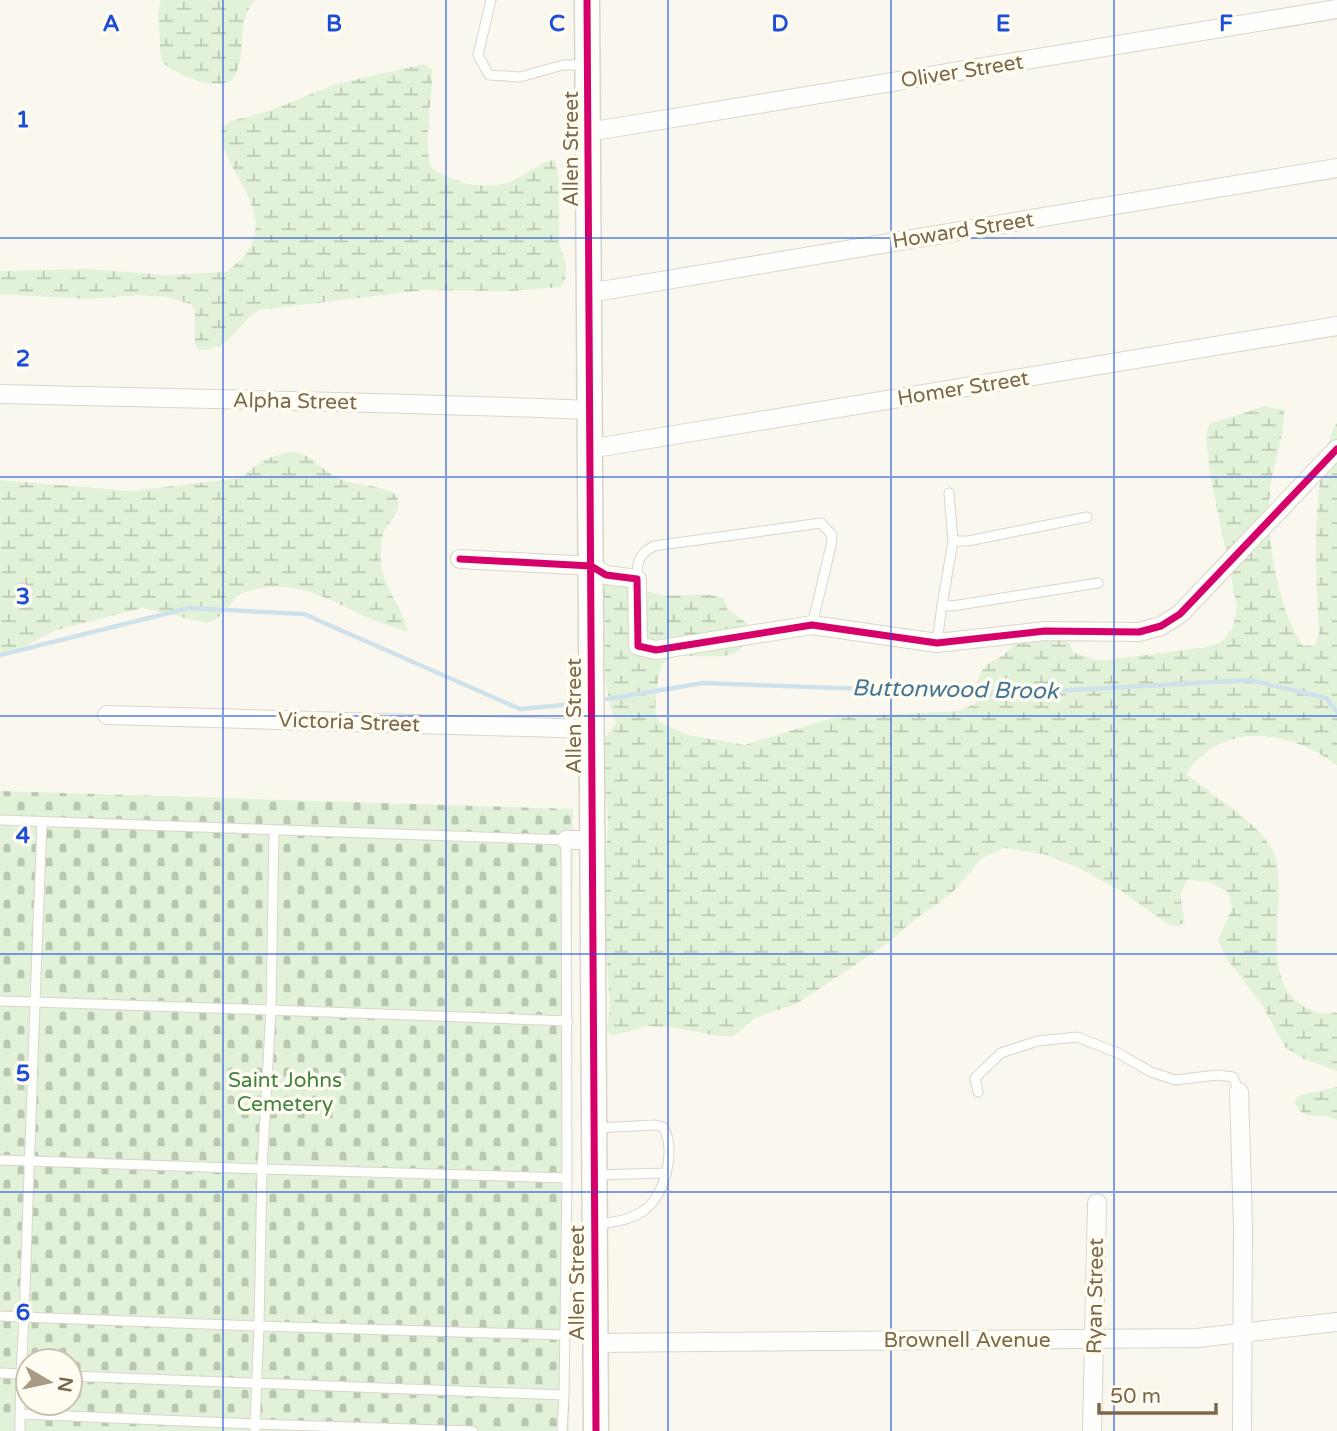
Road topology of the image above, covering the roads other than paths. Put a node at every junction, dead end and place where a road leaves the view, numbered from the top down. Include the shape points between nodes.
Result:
1 (491, 0) edge
2 (587, 0) edge
3 (1337, 9) edge
4 (587, 64) junction
5 (588, 132) junction
6 (1337, 168) edge
7 (589, 293) junction
8 (1337, 326) edge
9 (0, 394) edge
10 (590, 410) junction
11 (589, 449) junction
12 (1337, 449) edge
13 (949, 493) dead end
14 (1087, 517) dead end
15 (953, 541) junction
16 (460, 559) dead end
17 (591, 566) junction
18 (637, 579) junction
19 (1098, 583) dead end
20 (943, 605) junction
21 (813, 625) junction
22 (937, 643) junction
23 (107, 715) dead end
24 (592, 729) junction
25 (0, 820) edge
26 (42, 822) junction
27 (274, 831) junction
28 (566, 840) junction
29 (592, 840) junction
30 (0, 1001) edge
31 (35, 1002) junction
32 (271, 1010) junction
33 (568, 1021) junction
34 (978, 1092) dead end
35 (1239, 1092) joint
36 (594, 1128) junction
37 (0, 1160) edge
38 (29, 1161) junction
39 (262, 1169) junction
40 (664, 1173) junction
41 (594, 1175) junction
42 (567, 1178) junction
43 (1097, 1203) dead end
44 (594, 1224) junction
45 (0, 1317) edge
46 (24, 1317) junction
47 (1337, 1322) edge
48 (259, 1326) junction
49 (1244, 1333) junction
50 (564, 1335) junction
51 (1094, 1339) junction
52 (595, 1343) junction
53 (25, 1347) edge
54 (84, 1377) edge
55 (257, 1385) junction
56 (564, 1395) junction
57 (83, 1417) edge
58 (255, 1428) edge
59 (473, 1431) edge
60 (562, 1431) edge
61 (596, 1431) edge
62 (1093, 1431) edge
63 (1242, 1431) edge

1 - 4 lane via 478,55 489,75 520,77 563,65
2 - 4 street, Allen Street
3 - 5 street, Oliver Street
4 - 5 street, Allen Street
5 - 7 street, Allen Street
6 - 7 street, Howard Street
7 - 10 street, Allen Street
8 - 11 street, Homer Street
9 - 10 street, Alpha Street
10 - 11 street, Allen Street
11 - 17 street, Allen Street
12 - 22 street via 1202,592 1161,626 1139,632 1045,631
13 - 15 lane
14 - 15 lane
15 - 20 lane
16 - 17 street
17 - 18 street via 606,575
17 - 24 street, Allen Street
18 - 21 street via 638,646 656,650
18 - 21 lane via 637,563 654,546 821,523 832,534
19 - 20 lane
20 - 22 lane
21 - 22 street
23 - 24 street, Victoria Street
24 - 29 street, Allen Street
25 - 26 lane
26 - 27 lane
26 - 31 lane
27 - 28 lane
27 - 32 lane
28 - 29 street
28 - 33 lane
29 - 36 street, Allen Street
30 - 31 lane
31 - 32 lane
31 - 38 lane
32 - 33 lane
32 - 39 lane
33 - 42 lane
34 - 35 lane via 975,1078 1001,1053 1038,1041 1077,1037 1175,1080 1217,1074 1233,1077
35 - 49 street
36 - 40 lane via 638,1123 663,1127 670,1144
36 - 41 street, Allen Street
37 - 38 lane
38 - 39 lane
38 - 46 lane
39 - 42 lane
39 - 48 lane
40 - 41 lane
40 - 44 lane via 657,1195 644,1210 611,1223
41 - 44 street, Allen Street
42 - 50 lane
43 - 51 street, Ryan Street
44 - 52 street, Allen Street
45 - 46 lane
46 - 48 lane
46 - 53 lane
47 - 49 street, Brownell Avenue
48 - 50 lane
48 - 55 lane
49 - 51 street, Brownell Avenue
49 - 63 street
50 - 56 lane
51 - 52 street, Brownell Avenue
51 - 62 street, Ryan Street
52 - 61 street, Allen Street
54 - 55 lane
55 - 56 lane
55 - 58 lane
56 - 60 lane
57 - 58 lane
58 - 59 lane

